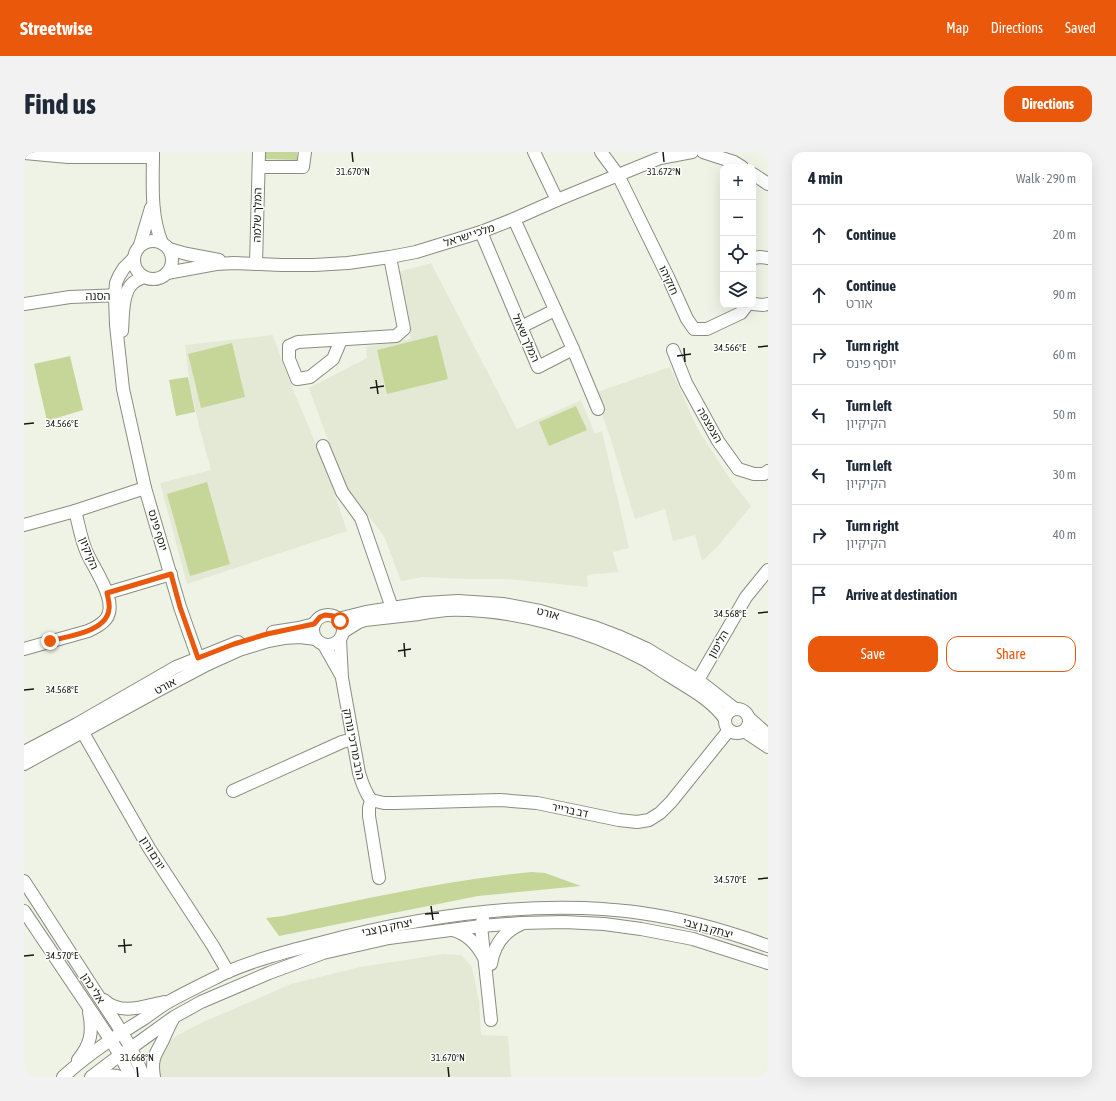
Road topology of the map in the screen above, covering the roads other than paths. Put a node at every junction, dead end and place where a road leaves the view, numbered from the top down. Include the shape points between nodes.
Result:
1 (259, 152) edge
2 (306, 152) edge
3 (534, 152) edge
4 (692, 152) edge
5 (703, 152) edge
6 (24, 153) edge
7 (44, 153) edge
8 (607, 154) edge
9 (153, 155) edge
10 (737, 164) edge
11 (259, 166) junction
12 (618, 175) junction
13 (756, 176) edge
14 (768, 184) edge
15 (153, 193) junction
16 (556, 200) junction
17 (514, 219) junction
18 (481, 232) junction
19 (140, 245) junction
20 (165, 246) junction
21 (390, 258) junction
22 (756, 258) edge
23 (768, 258) edge
24 (133, 259) junction
25 (234, 263) junction
26 (256, 264) junction
27 (167, 273) junction
28 (144, 277) junction
29 (119, 293) junction
30 (24, 304) edge
31 (756, 304) edge
32 (768, 304) edge
33 (745, 308) edge
34 (555, 310) junction
35 (521, 327) junction
36 (341, 340) junction
37 (572, 349) junction
38 (673, 350) dead end
39 (598, 409) dead end
40 (323, 446) dead end
41 (768, 471) edge
42 (145, 488) junction
43 (74, 511) junction
44 (24, 525) edge
45 (768, 570) edge
46 (171, 574) junction
47 (107, 593) junction
48 (392, 608) junction
49 (338, 619) junction
50 (314, 624) junction
51 (341, 636) junction
52 (320, 642) junction
53 (24, 649) edge
54 (203, 661) junction
55 (342, 678) junction
56 (698, 680) junction
57 (735, 709) junction
58 (749, 718) junction
59 (727, 725) junction
60 (82, 731) junction
61 (744, 731) junction
62 (768, 735) edge
63 (353, 739) junction
64 (768, 747) edge
65 (24, 752) edge
66 (24, 764) edge
67 (233, 791) dead end
68 (371, 800) junction
69 (379, 878) dead end
70 (24, 881) edge
71 (24, 911) edge
72 (484, 912) junction
73 (528, 923) junction
74 (485, 926) junction
75 (449, 930) junction
76 (768, 946) edge
77 (488, 962) junction
78 (768, 963) edge
79 (228, 972) junction
80 (97, 994) junction
81 (170, 1001) junction
82 (88, 1005) junction
83 (490, 1015) dead end
84 (174, 1017) junction
85 (122, 1032) junction
86 (110, 1039) junction
87 (131, 1048) junction
88 (120, 1054) junction
89 (65, 1075) edge
90 (92, 1077) edge
91 (101, 1077) edge
92 (120, 1077) edge
93 (130, 1077) edge
94 (144, 1077) edge
95 (154, 1077) edge

1 - 11 street, המלך שלמה
2 - 11 street via 303,167
3 - 16 street
4 - 12 street, מלכי ישראל via 660,158
5 - 10 street
6 - 7 street
7 - 9 street via 68,157
8 - 12 street
9 - 15 street
11 - 26 street, המלך שלמה
12 - 16 street, מלכי ישראל
12 - 33 street, חזקיהו via 694,329 707,329 741,313
13 - 14 street
15 - 19 street
15 - 20 street via 156,225
16 - 17 street, מלכי ישראל
17 - 18 street, מלכי ישראל
17 - 34 street
18 - 21 street, מלכי ישראל
18 - 35 street, המלך שאול
19 - 20 street via 151,240
19 - 24 street
20 - 25 street, מלכי ישראל via 187,254
20 - 27 street via 172,255 171,268
21 - 26 street, מלכי ישראל via 314,265
21 - 36 street via 404,329 396,336
22 - 23 street
24 - 28 street via 136,270
24 - 29 street, יוסף פינס via 119,276
25 - 26 street, מלכי ישראל
25 - 27 street, מלכי ישראל
27 - 28 street via 156,279
28 - 29 street
29 - 30 street, הסנה via 98,289
29 - 42 street, יוסף פינס via 123,388
31 - 32 street
34 - 35 street
34 - 37 street
35 - 37 street, המלך שאול via 538,367
36 - 36 street via 333,359 310,377 297,379 289,359 289,346 298,342
37 - 39 street
38 - 41 street, הצפצפה via 693,396 718,441 738,469 754,474 764,474
40 - 48 street via 342,492 361,518
42 - 43 street
42 - 46 street, יוסף פינס
43 - 44 street
43 - 47 street, הקיקיון via 86,552
45 - 56 street, הלימון via 746,597
46 - 47 street
46 - 54 street, יוסף פינס via 180,607
47 - 53 street, הקיקיון via 110,608 107,618 98,627
48 - 49 street, אורט
48 - 56 street, אורט via 458,601 503,604 540,611 581,622 618,636 647,649
49 - 50 street via 325,615
49 - 51 street via 342,624
50 - 52 street via 314,634
50 - 54 street, אורט via 234,644
51 - 52 street via 332,644
51 - 55 street, הרב מרדכי נורוק
51 - 59 street, אורט via 365,620 446,610 544,621 613,645 645,660 716,707
52 - 54 street, אורט via 284,638
52 - 55 street, הרב מרדכי נורוק
54 - 60 street, אורט
54 - 65 street, אורט via 176,667
55 - 63 street, הרב מרדכי נורוק
56 - 57 street, אורט
57 - 58 street via 744,711
57 - 59 street via 728,713
58 - 61 street via 749,725
58 - 62 street
59 - 61 street via 736,733
59 - 68 street, דב ברייר via 670,802 649,820 619,820 537,803 500,800 384,804
60 - 66 street, אורט
60 - 79 street, יורם ורון via 149,848
61 - 64 street
63 - 67 street
63 - 68 street, הרב מרדכי נורוק via 362,784
68 - 69 street via 369,816
70 - 80 street, אלי כהן
71 - 82 street, אלי כהן
72 - 74 street
72 - 76 street, יצחק בן צבי via 556,908 640,913 686,921
72 - 79 street, יצחק בן צבי via 386,926 262,959
73 - 74 street, יצחק בן צבי
73 - 77 street via 516,927 503,937
73 - 78 street, יצחק בן צבי via 564,922 641,928 693,938
74 - 75 street, יצחק בן צבי
74 - 77 street
75 - 77 street via 470,938
75 - 84 street, יצחק בן צבי via 389,938 324,953 234,987
77 - 83 street
79 - 81 street, יצחק בן צבי
80 - 81 street via 106,1003 117,1008 129,1009
80 - 85 street, אלי כהן
81 - 85 street, יצחק בן צבי
82 - 86 street, אלי כהן
82 - 89 street via 91,1036 84,1053
84 - 87 street, יצחק בן צבי
84 - 95 street via 153,1058
85 - 86 street, יצחק בן צבי
85 - 87 street, אלי כהן
86 - 88 street, אלי כהן
86 - 89 street, יצחק בן צבי
87 - 88 street, יצחק בן צבי
87 - 94 street, אלי כהן
88 - 90 street, יצחק בן צבי
88 - 93 street, אלי כהן
91 - 92 street

